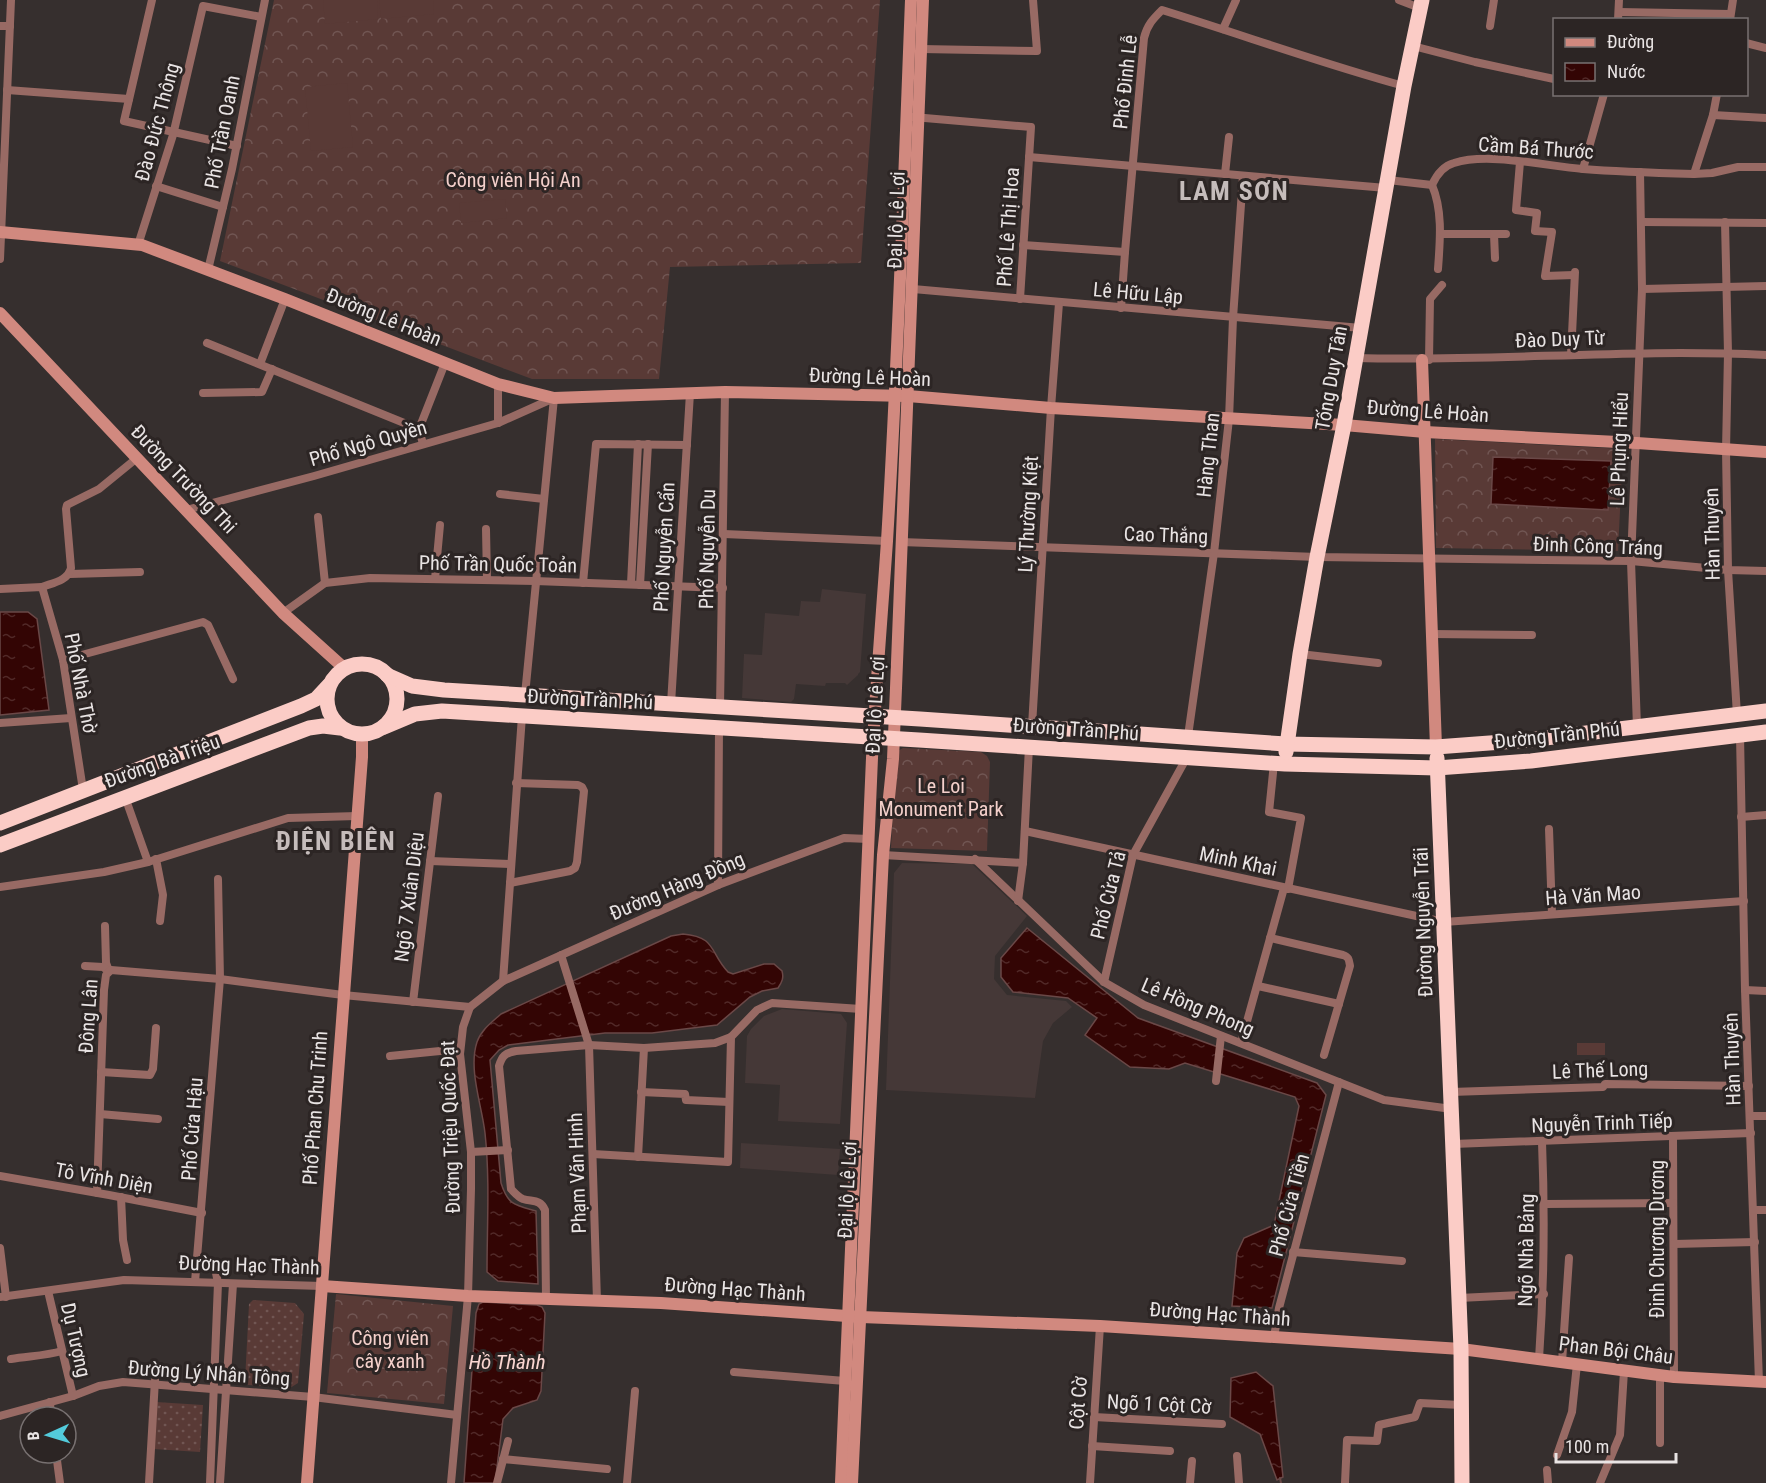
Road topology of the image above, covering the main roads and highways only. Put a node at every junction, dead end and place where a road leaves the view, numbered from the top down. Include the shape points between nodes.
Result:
1 (1421, 4) edge
2 (387, 675) junction
3 (329, 685) junction
4 (622, 701) junction
5 (1766, 711) edge
6 (1737, 715) junction
7 (620, 721) junction
8 (384, 727) junction
9 (340, 728) junction
10 (1766, 732) edge
11 (1740, 735) junction
12 (1188, 736) junction
13 (1286, 744) junction
14 (1436, 747) junction
15 (1187, 757) junction
16 (1280, 764) junction
17 (1437, 768) junction
18 (0, 823) edge
19 (0, 845) edge
20 (1462, 1483) edge

1 - 13 highway, Tống Duy Tân via 1317,556
2 - 3 highway via 378,667 355,664 335,675
2 - 4 highway, Đường Trần Phú via 412,686 433,689
2 - 8 highway via 397,696 392,718
3 - 9 highway via 327,708
3 - 18 highway, Đường Bà Triệu via 316,699 301,706
4 - 7 highway
4 - 12 highway, Đường Trần Phú
5 - 6 highway, Đường Trần Phú
6 - 11 highway
6 - 14 highway, Đường Trần Phú
7 - 8 highway, Đường Trần Phú via 442,711 415,714
7 - 15 highway, Đường Trần Phú
8 - 9 highway via 362,735
9 - 19 highway, Đường Bà Triệu via 309,728
10 - 11 highway, Đường Trần Phú
11 - 17 highway, Đường Trần Phú via 1531,761
12 - 13 highway, Đường Trần Phú
12 - 15 highway
13 - 14 highway, Đường Trần Phú
13 - 16 highway, Tống Duy Tân
14 - 17 highway, Đường Nguyễn Trãi
15 - 16 highway, Đường Trần Phú
16 - 17 highway, Đường Trần Phú
17 - 20 highway, Đường Nguyễn Trãi via 1461,1349

